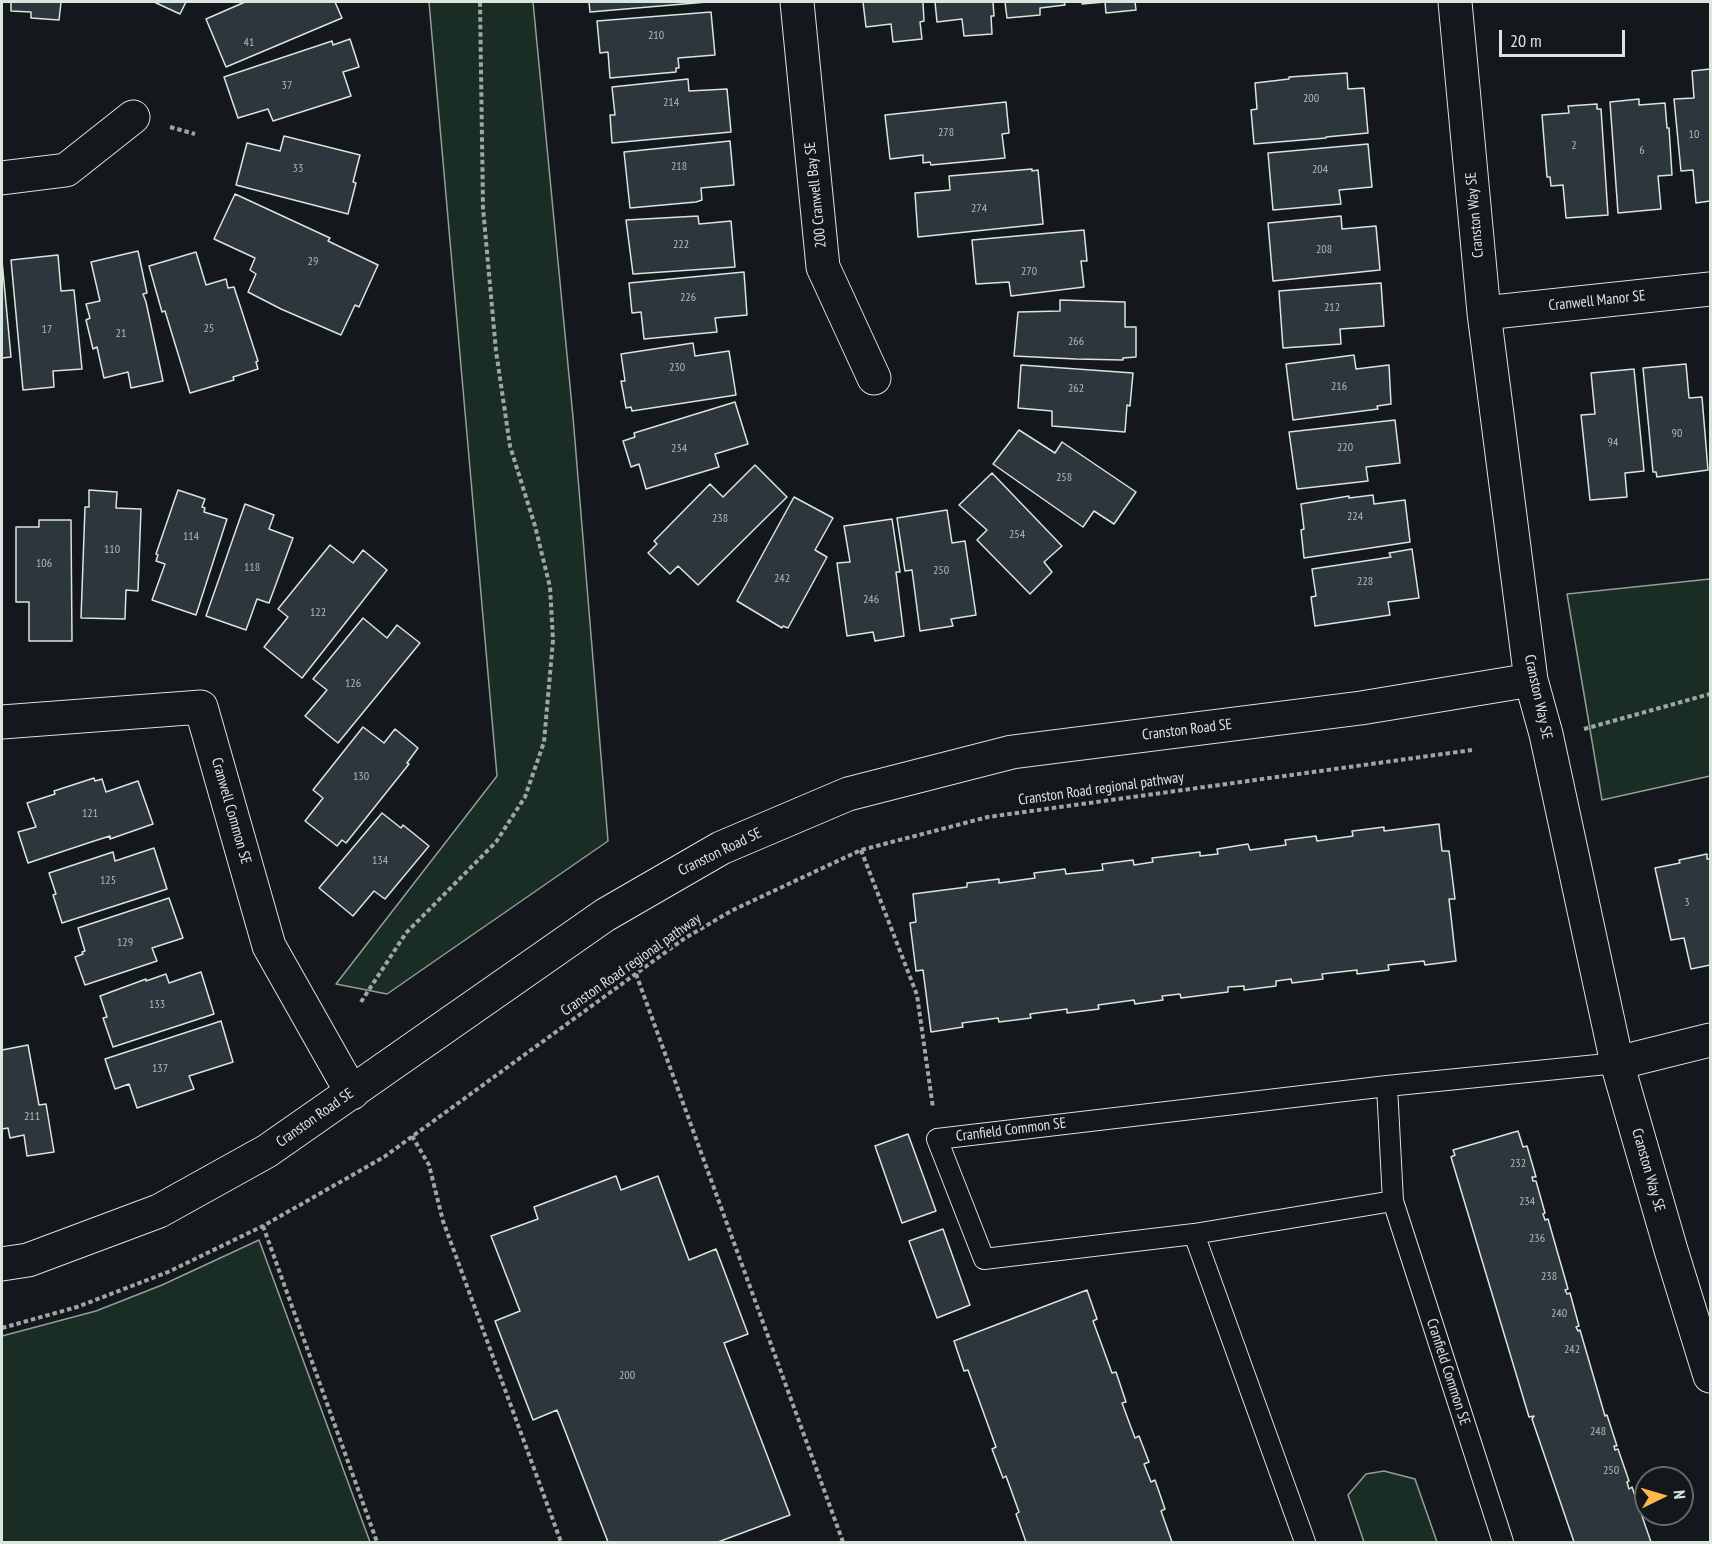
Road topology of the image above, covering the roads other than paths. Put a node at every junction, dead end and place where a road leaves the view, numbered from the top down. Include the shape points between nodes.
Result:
1 (796, 2) edge
2 (1455, 2) edge
3 (133, 117) dead end
4 (2, 178) edge
5 (1710, 289) edge
6 (1484, 313) junction
7 (874, 378) dead end
8 (1531, 680) junction
9 (2, 722) edge
10 (1710, 1040) edge
11 (1617, 1063) junction
12 (1387, 1086) junction
13 (352, 1092) junction
14 (1393, 1201) junction
15 (1194, 1234) junction
16 (2, 1264) edge
17 (1710, 1376) edge
18 (1305, 1542) edge
19 (1503, 1542) edge

1 - 7 street, 200 Cranwell Bay SE via 823,267
2 - 6 street, Cranston Way SE
3 - 4 street via 66,170
5 - 6 street, Cranwell Manor SE
6 - 8 street, Cranston Way SE
8 - 11 street, Cranston Way SE
8 - 13 street, Cranston Road SE via 1361,708 1012,752 848,794 721,848 605,915
9 - 13 street, Cranwell Common SE via 201,707 269,946
10 - 11 street
11 - 12 lane, Cranfield Common SE
11 - 17 street, Cranston Way SE
12 - 14 lane, Cranfield Common SE
12 - 15 lane, Cranfield Common SE via 937,1139 984,1259
13 - 16 street, Cranston Road SE via 267,1151 159,1211 28,1260
14 - 15 lane, Cranfield Common SE
14 - 19 lane, Cranfield Common SE
15 - 18 lane

